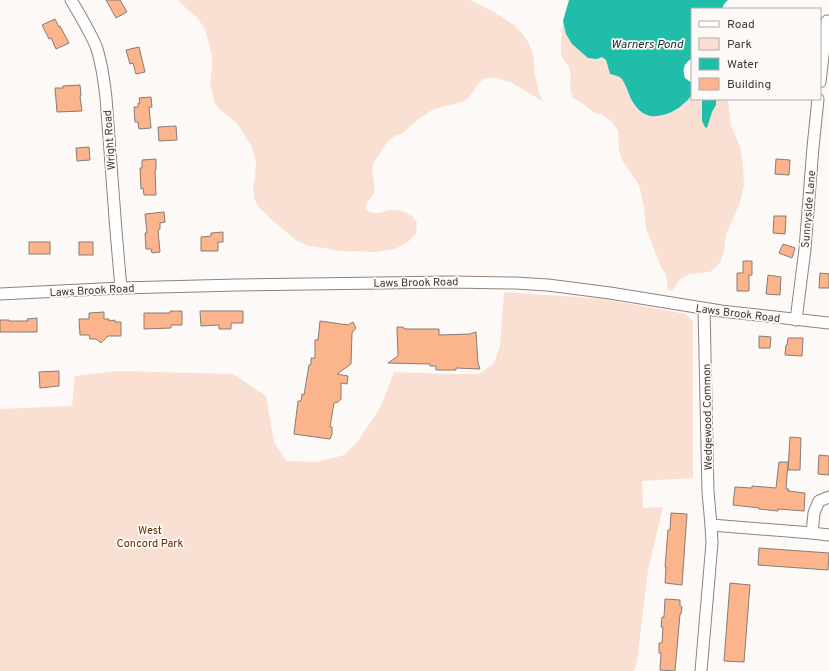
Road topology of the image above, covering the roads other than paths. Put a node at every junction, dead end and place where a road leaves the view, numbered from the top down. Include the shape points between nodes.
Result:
1 (71, 0) edge
2 (827, 21) dead end
3 (827, 38) edge
4 (821, 76) edge
5 (818, 100) edge
6 (122, 288) junction
7 (0, 294) edge
8 (704, 309) junction
9 (796, 320) junction
10 (829, 323) edge
11 (829, 497) edge
12 (711, 525) junction
13 (812, 533) junction
14 (829, 535) edge
15 (701, 671) edge

1 - 6 street, Wright Road via 88,30 101,63
2 - 3 street
3 - 4 street
5 - 9 street, Sunnyside Lane
6 - 7 street, Laws Brook Road
6 - 8 street, Laws Brook Road via 428,282 516,283 610,293
8 - 9 street, Laws Brook Road
8 - 12 street, Wedgewood Common
9 - 10 street, Laws Brook Road
11 - 13 street via 819,501 814,513
12 - 13 street
12 - 15 street, Wedgewood Common via 712,543
13 - 14 street

